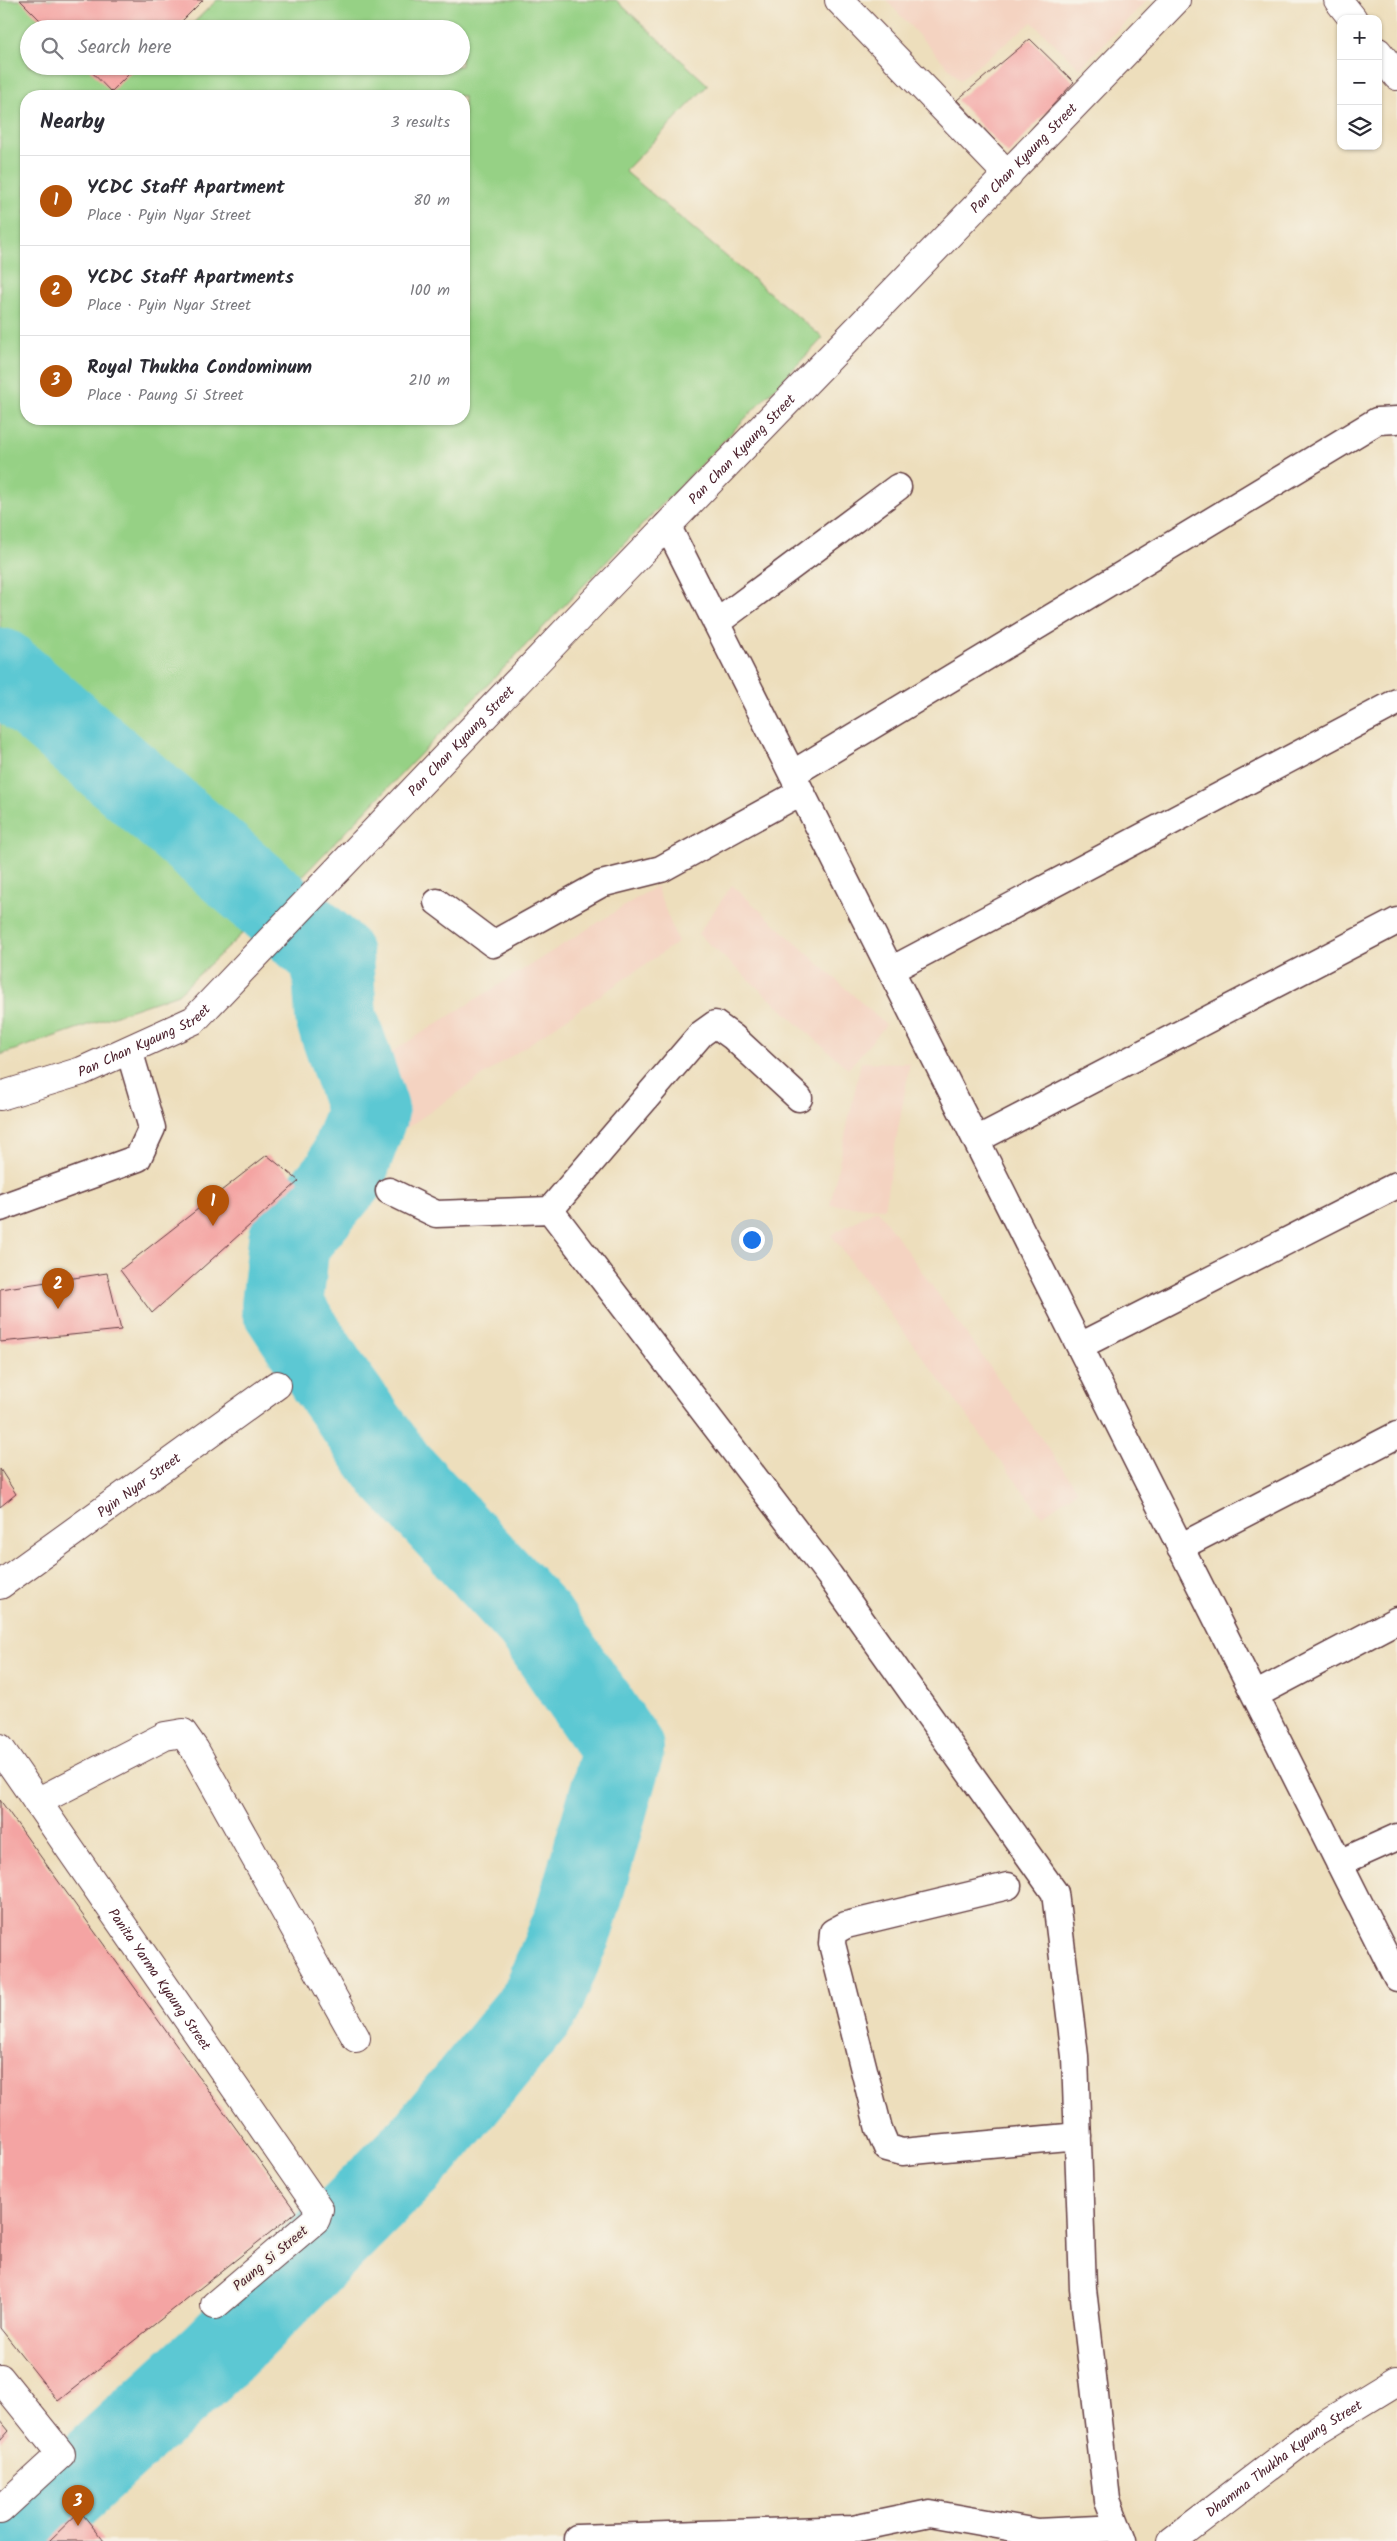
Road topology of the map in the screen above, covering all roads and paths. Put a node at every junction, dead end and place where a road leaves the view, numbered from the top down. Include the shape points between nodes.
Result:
1 (839, 0) edge
2 (1338, 0) edge
3 (1167, 3) edge
4 (1350, 15) edge
5 (1382, 57) edge
6 (1397, 76) edge
7 (1008, 176) junction
8 (1397, 420) edge
9 (898, 488) dead end
10 (667, 525) junction
11 (716, 623) junction
12 (1397, 702) edge
13 (796, 783) junction
14 (437, 902) dead end
15 (1397, 921) edge
16 (891, 970) junction
17 (129, 1050) junction
18 (0, 1096) edge
19 (799, 1098) dead end
20 (976, 1140) junction
21 (1397, 1185) edge
22 (389, 1192) dead end
23 (0, 1208) edge
24 (550, 1210) junction
25 (1080, 1346) junction
26 (277, 1385) dead end
27 (1397, 1435) edge
28 (1180, 1547) junction
29 (0, 1585) edge
30 (1397, 1620) edge
31 (1255, 1695) junction
32 (0, 1748) edge
33 (38, 1802) junction
34 (1397, 1837) edge
35 (1339, 1863) junction
36 (1008, 1886) dead end
37 (1397, 1978) edge
38 (356, 2038) dead end
39 (1078, 2136) junction
40 (320, 2209) joint
41 (215, 2304) dead end
42 (0, 2378) edge
43 (1397, 2381) edge
44 (0, 2510) edge
45 (1120, 2535) edge
46 (577, 2538) dead end
47 (1172, 2541) edge

1 - 7 street
2 - 4 street
3 - 7 street, Pan Chan Kyaung Street
5 - 6 street
7 - 10 street, Pan Chan Kyaung Street
8 - 13 lane via 1377,421
9 - 11 lane
10 - 11 lane
10 - 17 street, Pan Chan Kyaung Street via 194,1020
11 - 13 lane
12 - 16 lane
13 - 14 lane via 661,869 601,884 493,944
13 - 16 lane
15 - 20 lane
16 - 20 lane
17 - 18 street, Pan Chan Kyaung Street via 82,1071
17 - 23 lane via 152,1128 138,1158
19 - 24 lane via 715,1024 701,1034
20 - 25 lane
21 - 25 lane
22 - 24 lane via 436,1214
24 - 39 lane via 829,1575 1055,1893 1075,2056
25 - 28 lane
26 - 29 street, Pyin Nyar Street
27 - 28 lane
28 - 31 lane
30 - 31 lane
31 - 35 lane
32 - 33 street, Panita Yarma Kyaung Street
33 - 38 street via 165,1736 183,1733
33 - 40 street, Panita Yarma Kyaung Street
34 - 35 lane
35 - 37 lane
36 - 39 lane via 846,1925 833,1932 832,1944 879,2129 887,2148 902,2152
39 - 45 lane via 1083,2289 1107,2500
40 - 41 street, Paung Si Street via 316,2219
42 - 44 street via 61,2454
43 - 47 street, Dhamma Thukha Kyaung Street via 1317,2430
45 - 46 lane via 1037,2532 930,2513 853,2529

